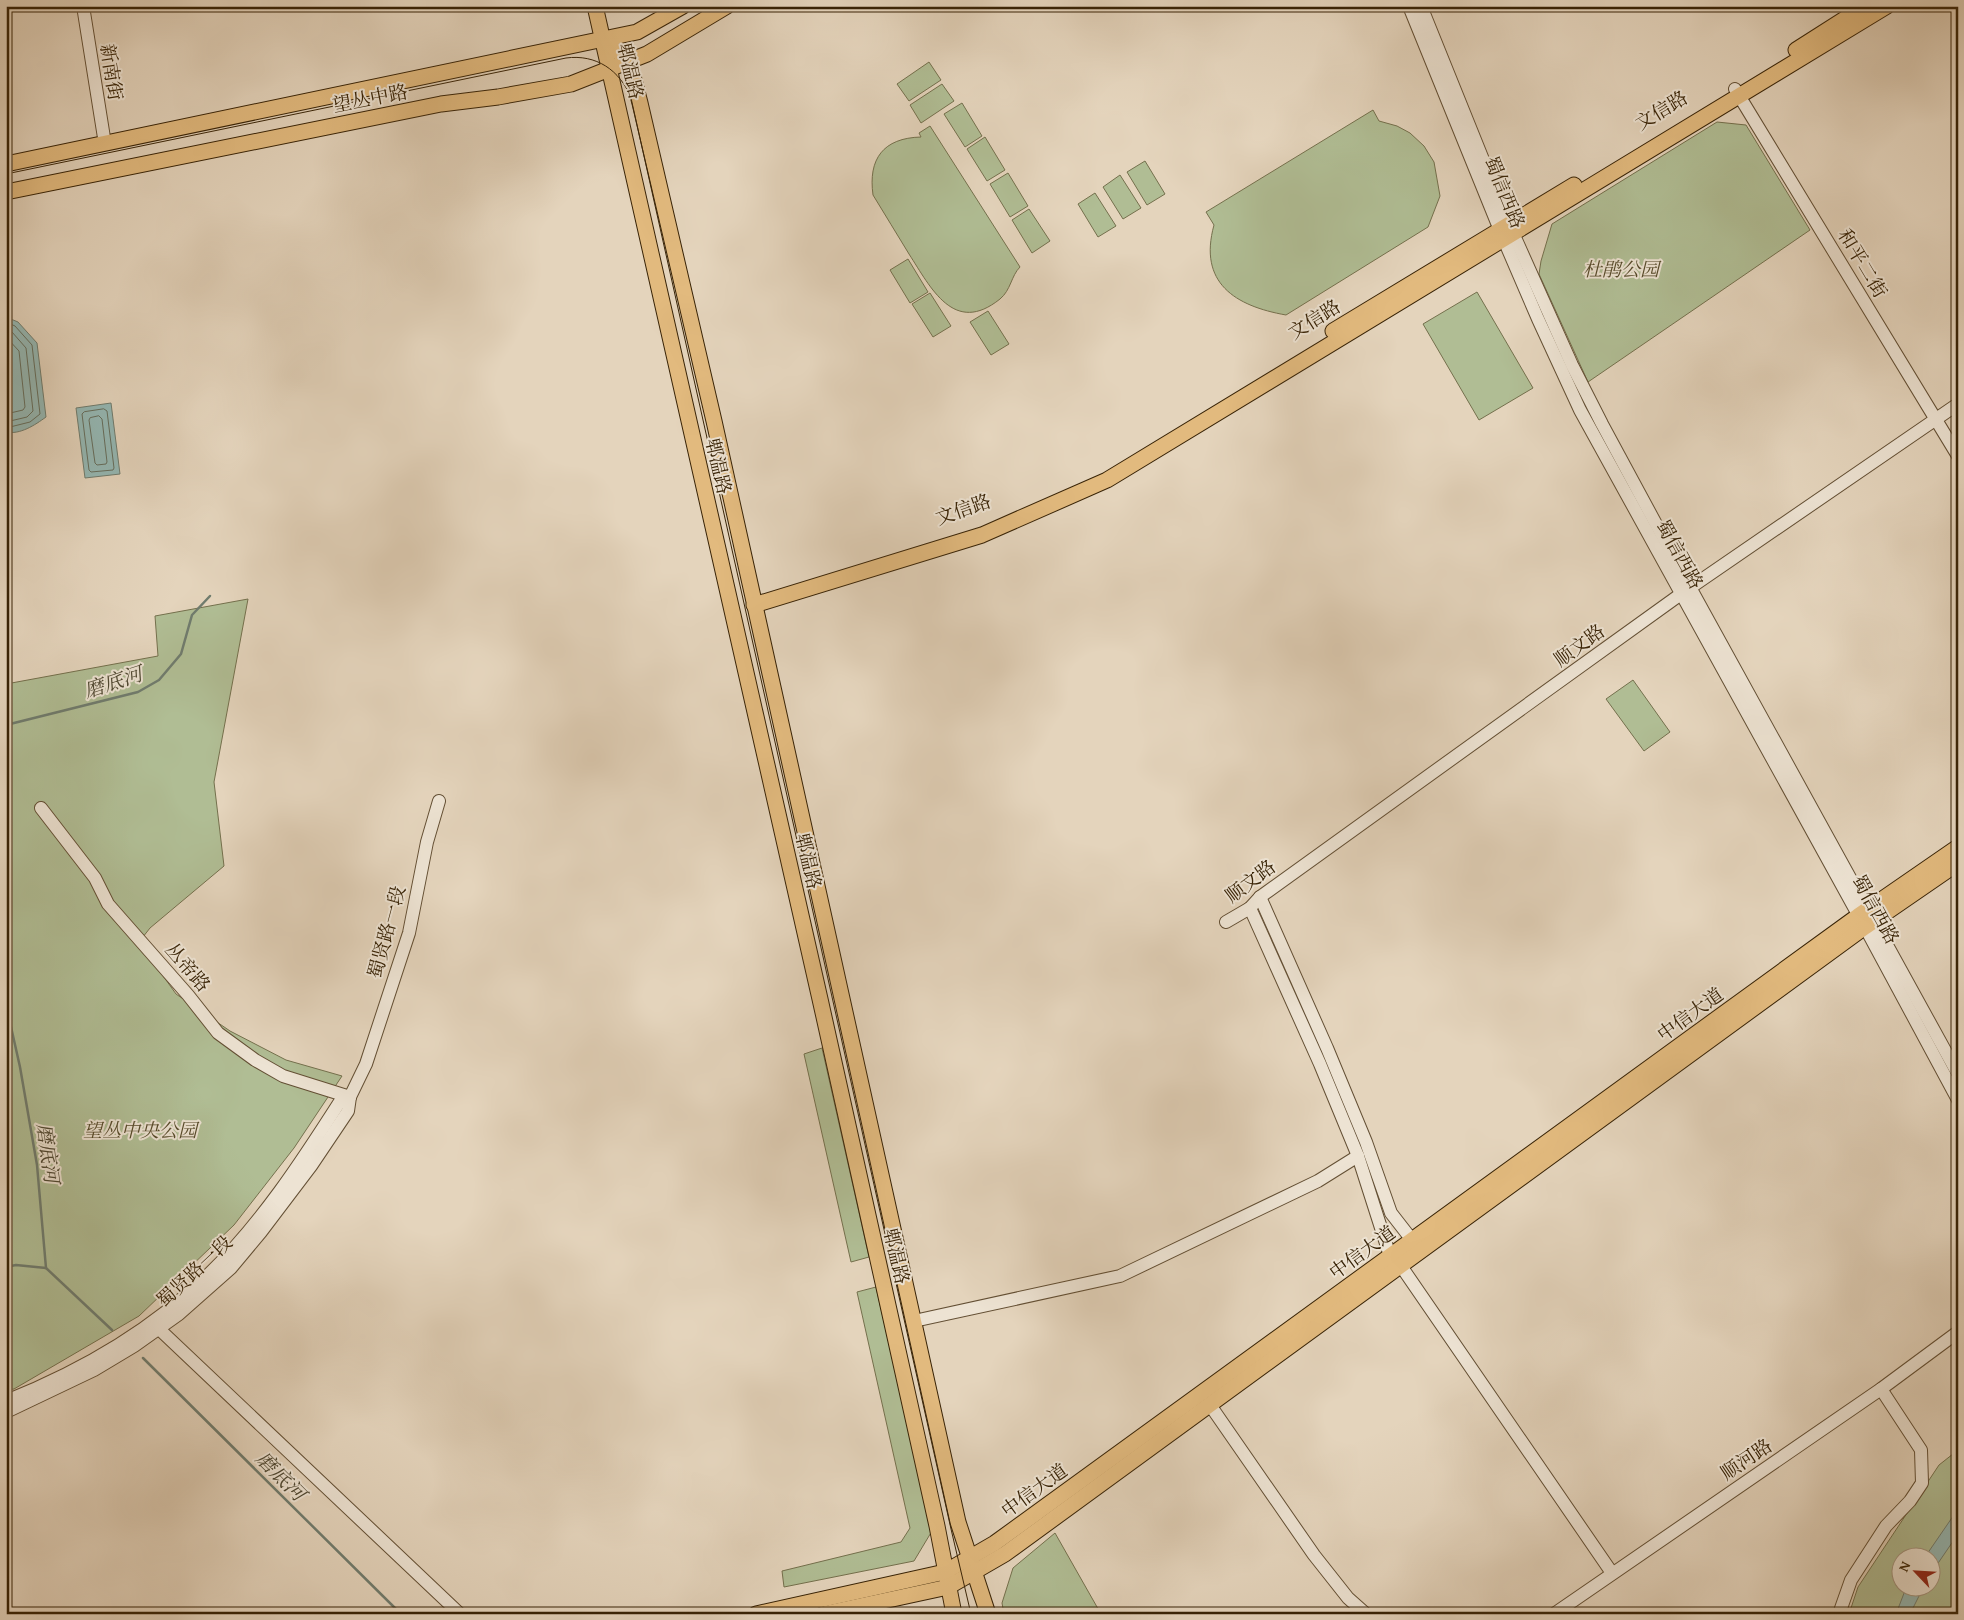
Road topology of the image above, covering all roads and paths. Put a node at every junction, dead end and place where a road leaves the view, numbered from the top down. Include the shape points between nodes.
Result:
1 (82, 6) edge
2 (596, 6) edge
3 (683, 6) edge
4 (727, 6) edge
5 (1409, 6) edge
6 (1421, 6) edge
7 (1865, 6) edge
8 (1887, 6) edge
9 (602, 39) junction
10 (629, 61) junction
11 (609, 69) junction
12 (1737, 93) junction
13 (105, 144) junction
14 (6, 164) edge
15 (6, 192) edge
16 (1506, 232) junction
17 (1958, 404) edge
18 (1935, 419) junction
19 (1958, 456) edge
20 (1686, 591) junction
21 (753, 601) junction
22 (439, 801) dead end
23 (41, 808) dead end
24 (1958, 847) edge
25 (1958, 863) edge
26 (1260, 897) junction
27 (1250, 908) junction
28 (1866, 919) junction
29 (1226, 922) dead end
30 (1958, 1074) edge
31 (350, 1097) junction
32 (1958, 1100) edge
33 (1358, 1156) junction
34 (1412, 1240) junction
35 (1396, 1261) junction
36 (914, 1321) junction
37 (158, 1328) junction
38 (1958, 1332) edge
39 (1881, 1390) junction
40 (6, 1401) edge
41 (1210, 1405) junction
42 (6, 1412) edge
43 (972, 1565) junction
44 (1612, 1573) junction
45 (946, 1579) junction
46 (460, 1614) edge
47 (756, 1614) edge
48 (823, 1614) edge
49 (954, 1614) edge
50 (988, 1614) edge
51 (1366, 1614) edge
52 (1554, 1614) edge
53 (1839, 1614) edge

1 - 13 street, 新南街
2 - 9 main road
3 - 9 main road, 望丛中路 via 637,32
4 - 10 main road, 望丛中路 via 647,54
5 - 16 street, 蜀信西路
6 - 16 street, 蜀信西路
7 - 12 main road, 文信路
8 - 12 main road
9 - 10 main road, 郫温路
9 - 11 main road, 郫温路
9 - 13 main road, 望丛中路
10 - 11 main road, 望丛中路
10 - 21 main road, 郫温路
11 - 15 main road, 望丛中路 via 571,84 441,104
11 - 45 main road, 郫温路 via 824,1019
12 - 16 main road, 文信路
12 - 18 street, 和平二街
13 - 14 main road, 望丛中路
16 - 20 street, 蜀信西路 via 1538,319 1580,410
16 - 21 main road, 文信路 via 1107,480 982,535
17 - 18 street, 顺文路
18 - 19 street, 和平二街
18 - 20 street, 顺文路
20 - 26 street, 顺文路
20 - 28 street, 蜀信西路
21 - 36 main road, 郫温路
22 - 31 street, 蜀贤路一段 via 427,842 409,933 366,1064
23 - 31 street, 丛帝路 via 94,878 108,904 218,1033 283,1076
24 - 28 main road, 中信大道
25 - 28 main road, 中信大道
26 - 27 street, 顺文路
26 - 34 street via 1338,1073 1392,1213
27 - 29 street, 顺文路
27 - 33 street
28 - 30 street, 蜀信西路
28 - 32 street, 蜀信西路
28 - 34 main road, 中信大道
28 - 35 main road, 中信大道
31 - 37 street, 蜀贤路一段 via 348,1111 261,1232 231,1268 179,1314
31 - 40 street, 蜀贤路一段 via 342,1100 293,1174 208,1275 164,1313 117,1346
33 - 35 street
33 - 36 street via 1318,1182 1120,1276
34 - 35 main road, 中信大道
35 - 41 main road, 中信大道
35 - 43 main road, 中信大道 via 995,1543
35 - 44 street
36 - 43 main road, 郫温路 via 958,1522
37 - 42 street, 蜀贤路一段 via 94,1370
37 - 46 street
38 - 39 street, 顺河路
39 - 44 street, 顺河路
39 - 53 street via 1920,1450 1922,1483 1886,1526 1851,1580
41 - 43 main road, 中信大道 via 1005,1554
41 - 51 street via 1314,1555 1348,1598
43 - 45 main road, 中信大道
43 - 50 main road, 郫温路
44 - 52 street, 顺河路
45 - 47 main road, 中信大道
45 - 48 main road, 中信大道
45 - 49 main road, 郫温路

